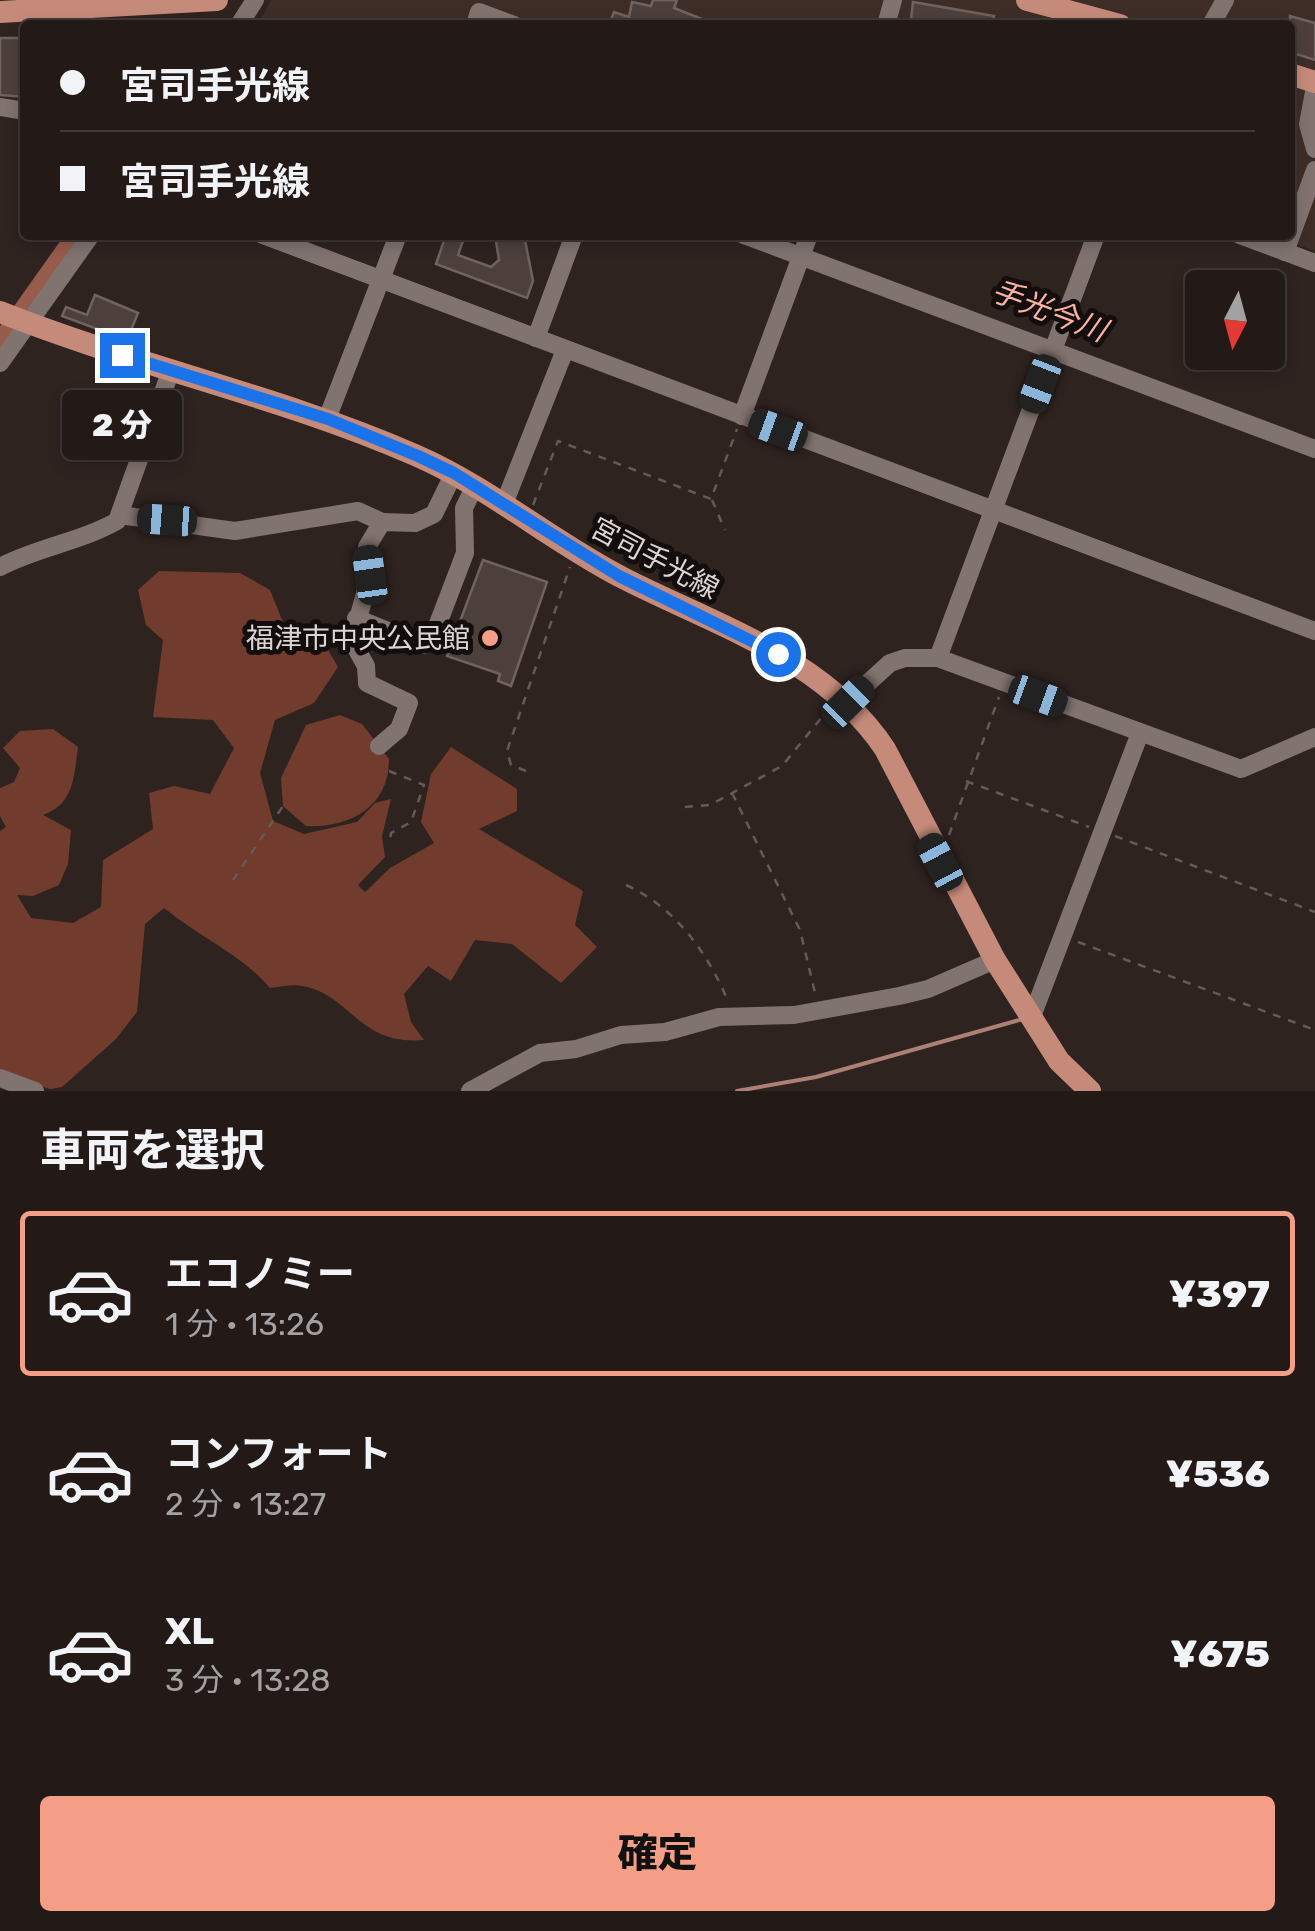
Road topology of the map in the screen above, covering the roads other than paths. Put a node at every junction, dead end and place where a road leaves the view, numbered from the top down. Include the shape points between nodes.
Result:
1 (217, 0) edge
2 (1027, 0) edge
3 (177, 1) edge
4 (0, 12) edge
5 (476, 20) edge
6 (501, 20) edge
7 (1101, 20) edge
8 (1315, 84) edge
9 (1315, 149) edge
10 (1315, 170) edge
11 (1295, 223) edge
12 (86, 240) edge
13 (277, 240) edge
14 (396, 240) edge
15 (572, 240) edge
16 (767, 240) edge
17 (1094, 240) edge
18 (1259, 240) edge
19 (1276, 240) edge
20 (1289, 240) edge
21 (1286, 247) junction
22 (804, 248) edge
23 (1315, 252) edge
24 (1315, 263) edge
25 (381, 280) junction
26 (16, 318) edge
27 (536, 338) junction
28 (1054, 347) junction
29 (564, 350) junction
30 (0, 363) edge
31 (172, 370) junction
32 (742, 416) junction
33 (328, 419) junction
34 (1315, 449) edge
35 (454, 473) junction
36 (475, 486) junction
37 (504, 504) junction
38 (992, 510) junction
39 (120, 515) junction
40 (382, 522) junction
41 (0, 567) edge
42 (356, 618) junction
43 (1315, 631) edge
44 (938, 658) junction
45 (844, 698) junction
46 (1140, 733) junction
47 (1315, 738) edge
48 (379, 746) dead end
49 (994, 960) junction
50 (1032, 1019) junction
51 (0, 1078) edge
52 (1080, 1088) edge
53 (35, 1091) edge
54 (470, 1091) edge

1 - 3 main road
2 - 7 main road
3 - 4 main road
5 - 6 street via 480,12
8 - 9 street via 1308,124
10 - 11 street
12 - 26 street
13 - 25 street
14 - 25 street
15 - 27 street
16 - 22 street
17 - 28 street
18 - 21 street
19 - 21 street
20 - 21 street
21 - 23 street
21 - 24 street
22 - 28 street
22 - 32 street
25 - 27 street
25 - 33 street
26 - 30 street
26 - 31 main road, 宮司手光線
27 - 29 street
28 - 34 street
28 - 38 street
29 - 32 street
29 - 37 street
31 - 33 main road, 宮司手光線
31 - 39 street
32 - 38 street
33 - 35 main road, 宮司手光線
35 - 36 main road, 宮司手光線
35 - 40 street via 434,514 415,523
36 - 37 main road, 宮司手光線
36 - 42 street via 464,508 465,553 431,642
37 - 45 main road, 宮司手光線 via 578,552 802,667
38 - 43 street
38 - 44 street
39 - 40 street via 235,531 358,511
39 - 41 street via 93,534
40 - 42 street via 366,546 370,575
42 - 48 street via 352,641 367,683 409,703 398,729
44 - 45 street via 890,663
44 - 46 street
45 - 49 main road, 宮司手光線 via 885,749
46 - 47 street via 1241,769
46 - 50 street
49 - 50 main road, 宮司手光線
49 - 54 street via 928,990 794,1015 733,1015 540,1053
50 - 52 main road, 宮司手光線
51 - 53 street

